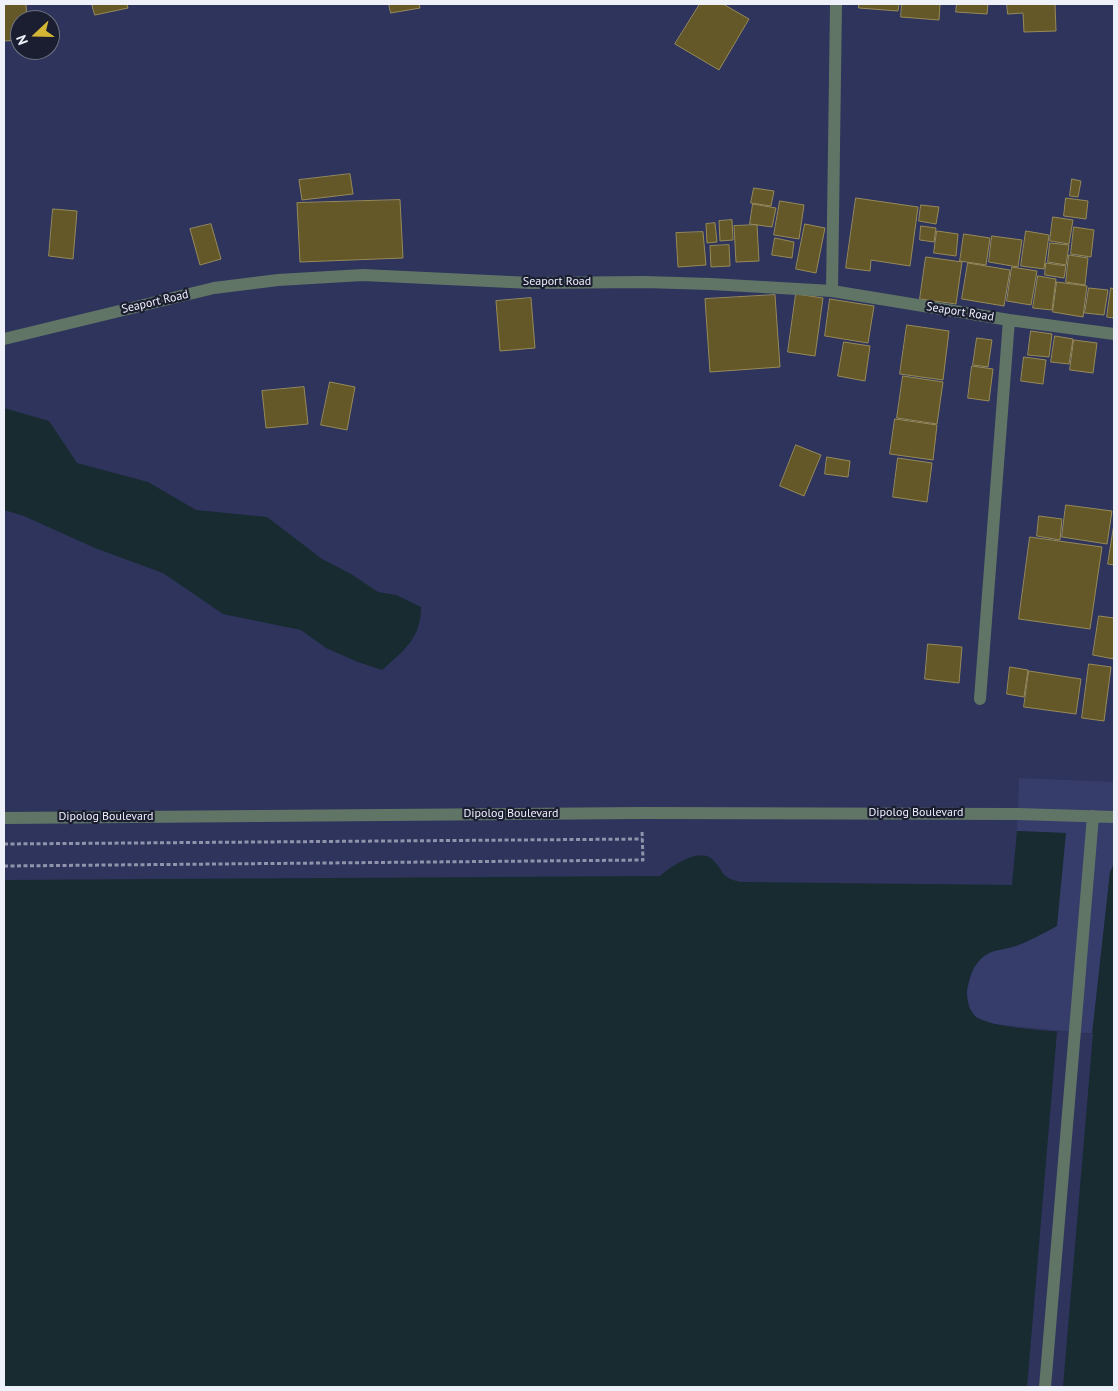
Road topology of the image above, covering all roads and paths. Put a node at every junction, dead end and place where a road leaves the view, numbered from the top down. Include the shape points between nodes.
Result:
1 (836, 4) edge
2 (832, 291) junction
3 (1009, 320) junction
4 (1114, 334) edge
5 (4, 339) edge
6 (980, 699) dead end
7 (642, 813) junction
8 (1093, 816) junction
9 (1114, 817) edge
10 (4, 818) edge
11 (642, 839) junction
12 (4, 844) edge
13 (4, 866) edge
14 (1045, 1387) edge

1 - 2 street
2 - 3 street, Seaport Road
2 - 5 street, Seaport Road via 710,284 531,283 364,275 214,288
3 - 4 street, Seaport Road
3 - 6 street
7 - 8 street, Dipolog Boulevard
7 - 10 street, Dipolog Boulevard
7 - 11 path
8 - 9 street, Dipolog Boulevard
8 - 14 street
11 - 12 path
11 - 13 path via 643,860

